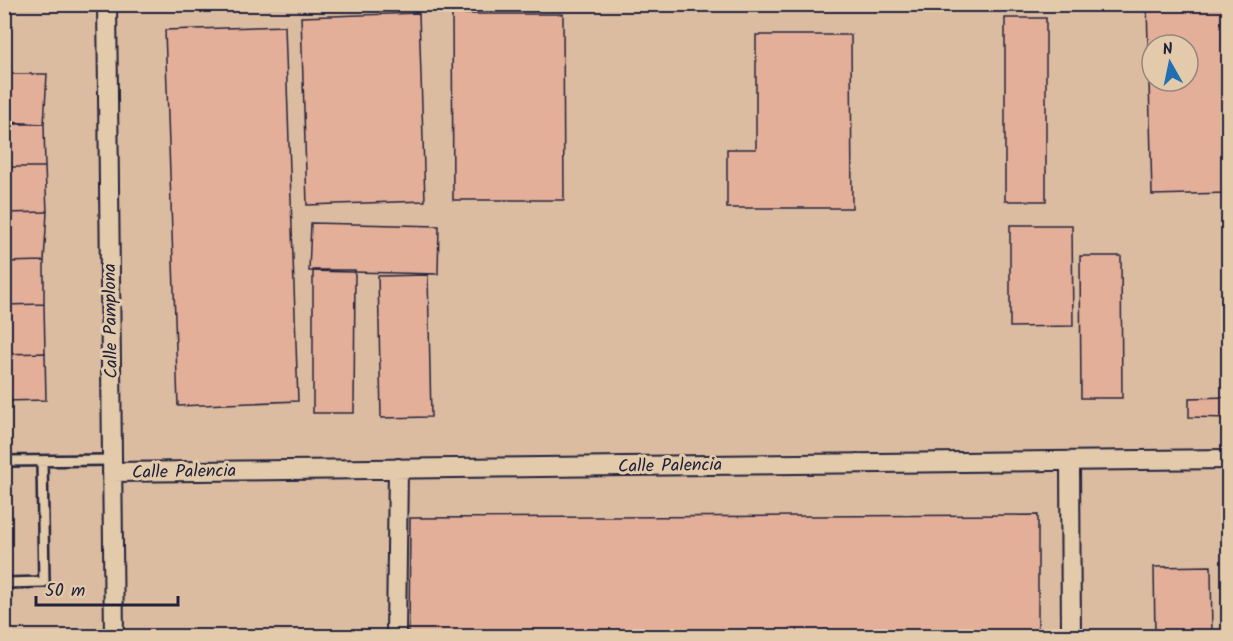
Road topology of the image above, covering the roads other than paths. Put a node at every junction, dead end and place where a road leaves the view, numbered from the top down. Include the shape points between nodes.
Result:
1 (107, 4) edge
2 (1228, 459) edge
3 (4, 461) edge
4 (42, 461) junction
5 (1070, 461) junction
6 (112, 466) junction
7 (398, 468) junction
8 (4, 583) edge
9 (114, 636) edge
10 (396, 636) edge
11 (1071, 636) edge

1 - 6 street, Calle Pamplona
2 - 5 street, Calle Palencia
3 - 4 lane
4 - 6 lane
4 - 8 lane via 44,582
5 - 7 street, Calle Palencia
5 - 11 street
6 - 7 street, Calle Palencia
6 - 9 street, Calle Pamplona
7 - 10 street

